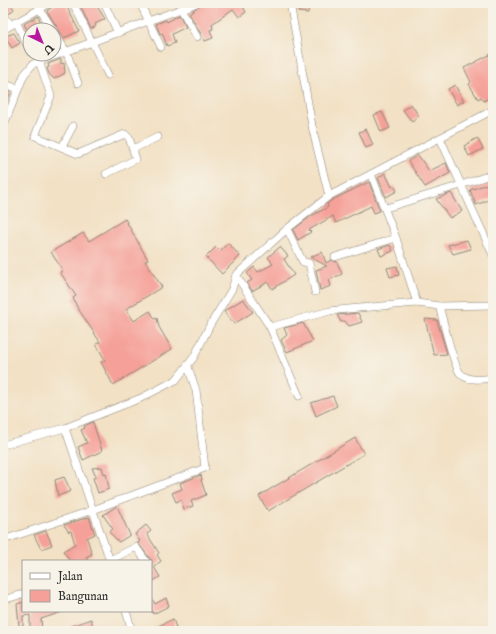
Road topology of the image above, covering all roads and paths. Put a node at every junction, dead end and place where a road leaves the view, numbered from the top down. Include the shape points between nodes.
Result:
1 (50, 3) edge
2 (73, 3) edge
3 (104, 3) edge
4 (140, 3) edge
5 (197, 3) edge
6 (290, 3) edge
7 (40, 8) junction
8 (181, 9) junction
9 (3, 17) edge
10 (150, 21) junction
11 (48, 22) edge
12 (13, 23) junction
13 (3, 30) edge
14 (118, 33) junction
15 (197, 37) dead end
16 (22, 39) edge
17 (92, 41) junction
18 (62, 45) edge
19 (161, 47) dead end
20 (66, 51) junction
21 (62, 53) edge
22 (37, 62) joint
23 (108, 75) dead end
24 (3, 83) edge
25 (78, 83) dead end
26 (18, 89) junction
27 (493, 110) edge
28 (73, 126) dead end
29 (3, 127) edge
30 (158, 137) dead end
31 (440, 138) junction
32 (62, 147) junction
33 (133, 149) junction
34 (106, 174) dead end
35 (372, 174) junction
36 (493, 174) edge
37 (461, 185) junction
38 (328, 196) junction
39 (386, 208) junction
40 (287, 229) junction
41 (396, 238) junction
42 (493, 254) edge
43 (335, 257) dead end
44 (236, 275) junction
45 (315, 292) dead end
46 (417, 303) junction
47 (493, 305) edge
48 (439, 306) junction
49 (270, 327) junction
50 (188, 367) junction
51 (493, 378) edge
52 (299, 396) dead end
53 (65, 428) junction
54 (3, 445) edge
55 (93, 510) junction
56 (3, 540) edge
57 (110, 560) edge
58 (112, 560) edge
59 (145, 560) edge
60 (22, 594) edge
61 (3, 600) edge
62 (126, 612) edge
63 (3, 627) edge
64 (8, 631) edge
65 (132, 631) edge

1 - 7 street
2 - 17 street
3 - 14 street
4 - 10 street
5 - 8 street
6 - 38 street via 313,131
7 - 11 street
7 - 12 street
8 - 10 street
8 - 15 street
9 - 12 street
10 - 14 street
10 - 19 street
12 - 13 street
12 - 16 street
14 - 17 street
17 - 20 street
17 - 23 street
18 - 20 street
20 - 21 street
20 - 25 street
22 - 26 street via 24,75
22 - 32 street via 51,96 35,136
24 - 26 street
26 - 29 street
27 - 31 street
28 - 32 street
30 - 33 street
31 - 35 street
31 - 37 street
32 - 33 street via 78,154 125,134
33 - 34 street via 136,159
35 - 38 street
35 - 39 street
36 - 37 street
37 - 39 street
37 - 42 street
38 - 40 street
39 - 41 street
40 - 44 street
40 - 45 street via 303,262 309,264
41 - 43 street
41 - 46 street
44 - 49 street
44 - 50 street via 232,289
46 - 48 street
46 - 49 street via 330,311
47 - 48 street
48 - 51 street via 460,374 474,379
49 - 52 street
50 - 53 street via 166,386
50 - 55 street via 196,390 205,468
53 - 54 street
53 - 55 street
55 - 56 street
55 - 57 street
58 - 59 street via 136,547
60 - 61 street
62 - 65 street
63 - 64 street

